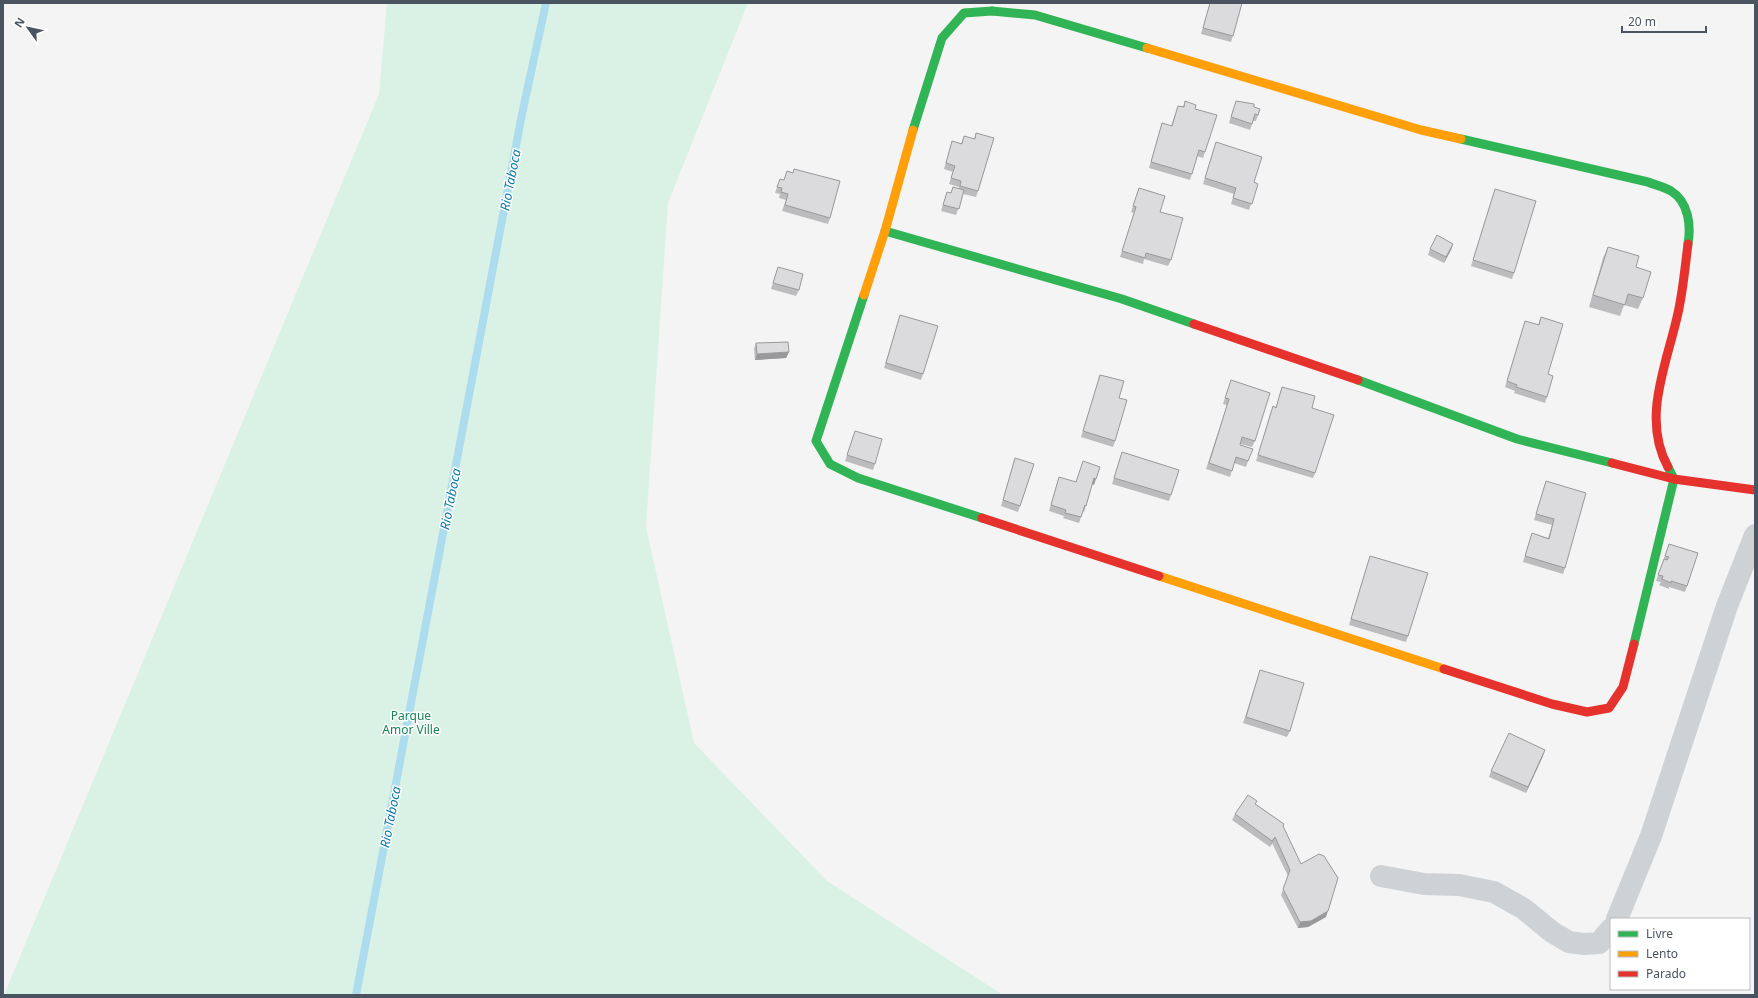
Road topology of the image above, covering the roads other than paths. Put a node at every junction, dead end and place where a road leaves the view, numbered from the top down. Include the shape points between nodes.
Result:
1 (885, 231) junction
2 (1674, 478) junction
3 (1755, 490) edge
4 (1755, 535) edge
5 (1381, 876) dead end
6 (1617, 918) edge
7 (1610, 930) edge

1 - 2 street via 1122,299 1398,394 1517,440
1 - 2 street via 925,88 942,38 964,13 992,11 1035,16 1421,130 1648,182 1672,191 1686,208 1690,231 1678,313 1655,417 1657,441
1 - 2 street via 816,441 830,464 866,481 1552,704 1587,712 1610,708 1623,687
2 - 3 street
4 - 6 street via 1727,606 1650,836
5 - 7 street via 1494,892 1524,909 1569,942 1598,943

